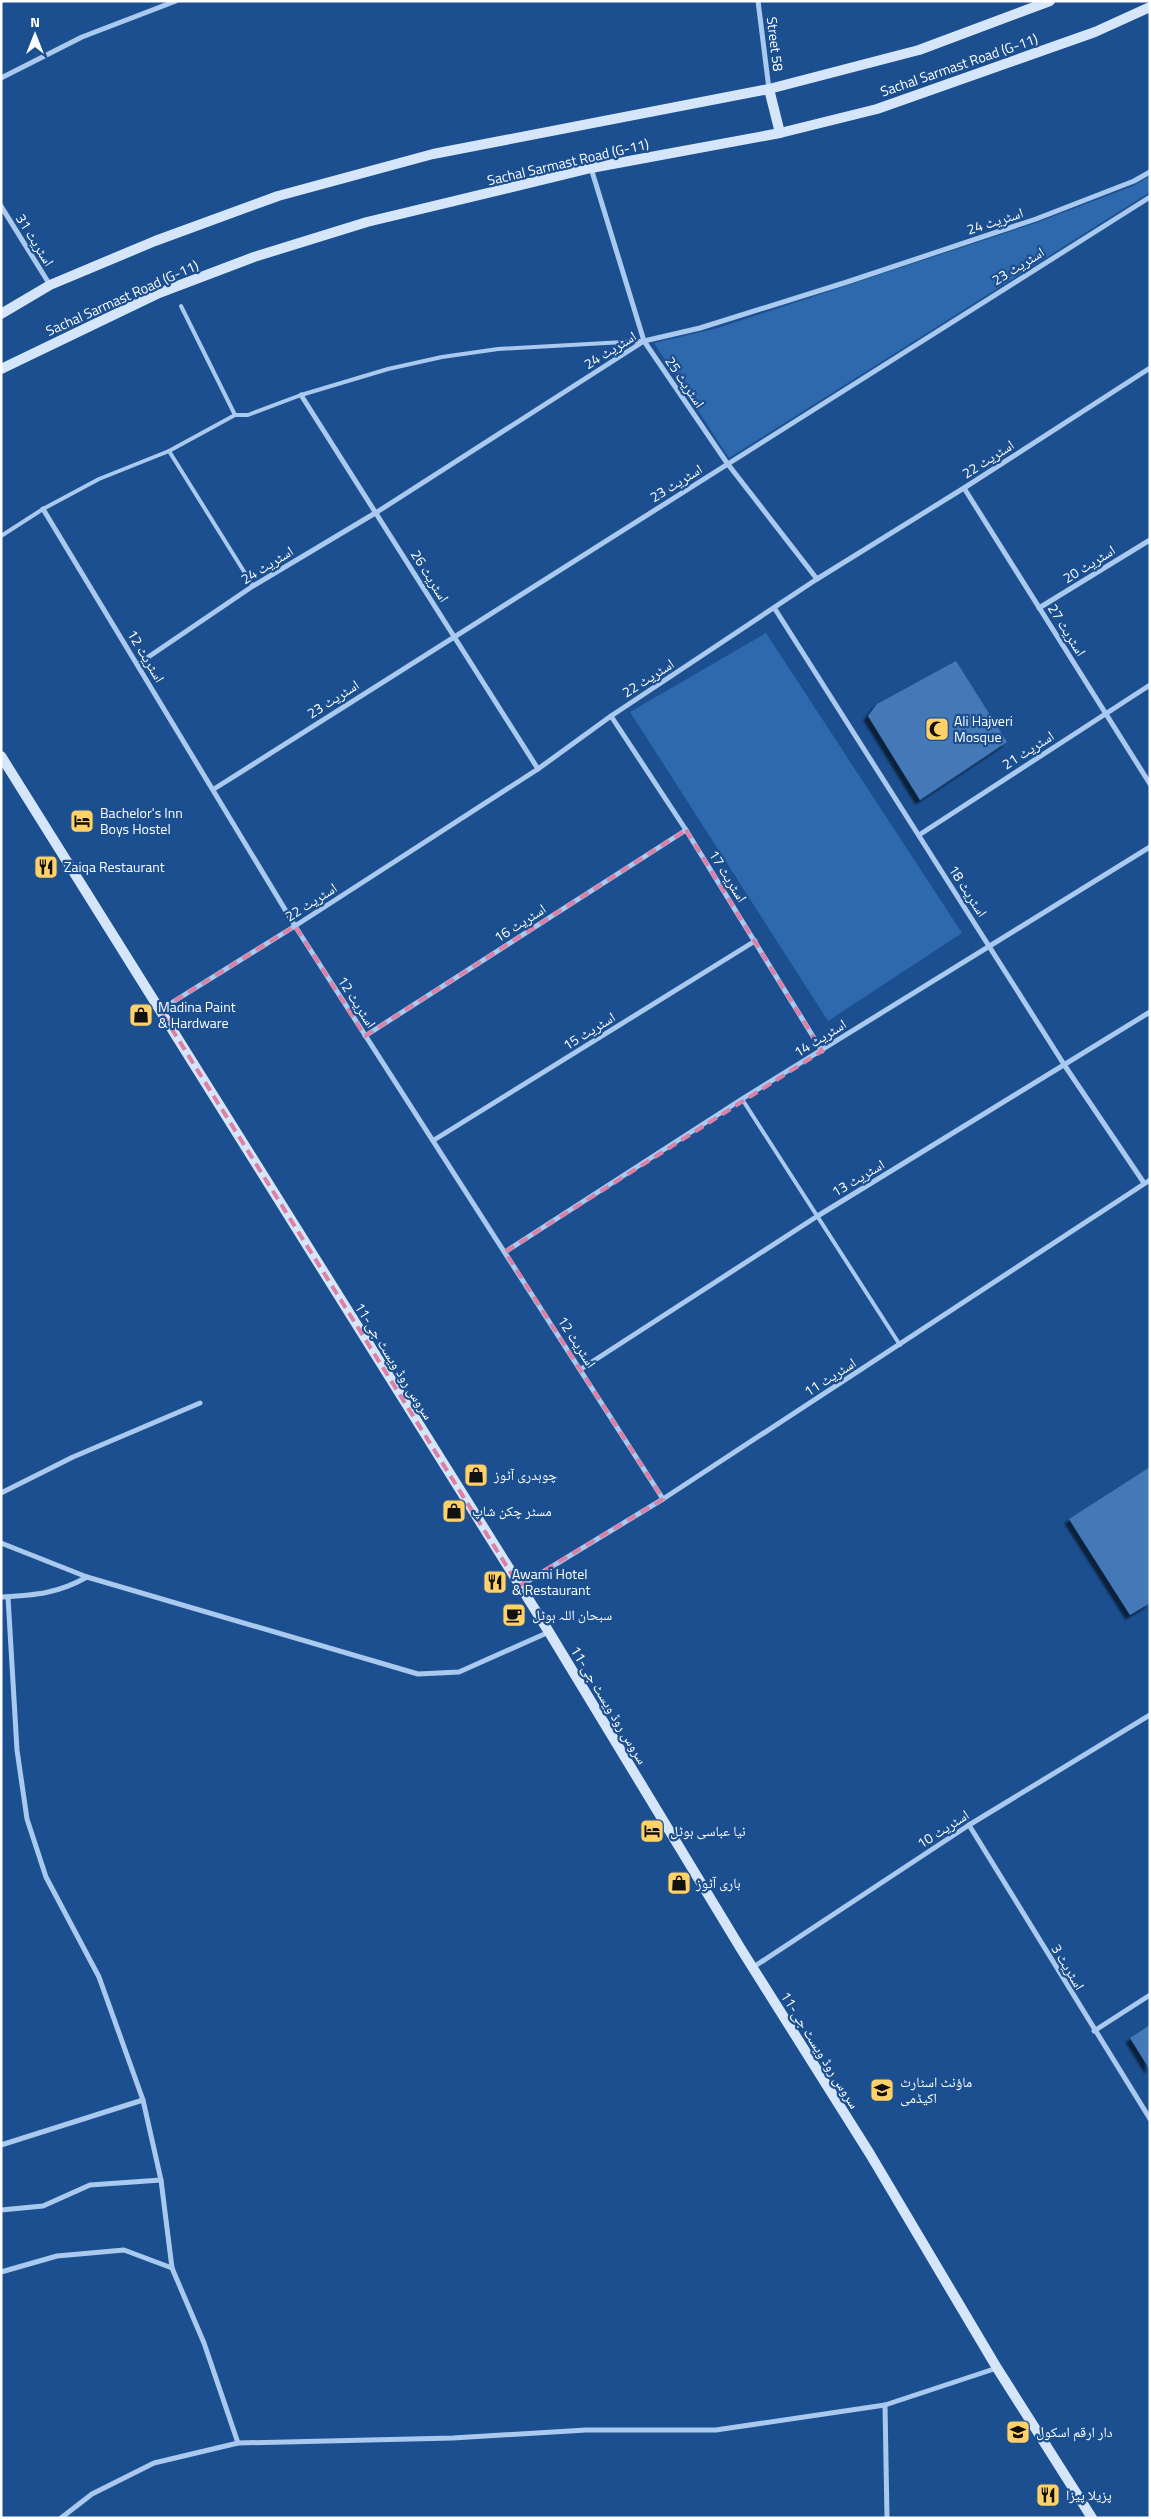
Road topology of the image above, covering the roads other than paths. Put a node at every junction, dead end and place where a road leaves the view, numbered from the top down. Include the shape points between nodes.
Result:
1 (176, 1) edge
2 (758, 1) edge
3 (1050, 1) edge
4 (1150, 7) edge
5 (1, 78) edge
6 (769, 89) junction
7 (780, 133) junction
8 (591, 168) junction
9 (1150, 172) edge
10 (1150, 196) edge
11 (1, 206) edge
12 (50, 285) junction
13 (181, 306) dead end
14 (1, 314) edge
15 (644, 341) junction
16 (1150, 368) edge
17 (1, 369) edge
18 (301, 395) junction
19 (235, 415) junction
20 (169, 451) junction
21 (727, 464) junction
22 (964, 488) junction
23 (44, 509) junction
24 (377, 512) junction
25 (1, 536) edge
26 (1150, 540) edge
27 (817, 579) junction
28 (253, 586) junction
29 (1039, 608) junction
30 (775, 609) junction
31 (453, 636) junction
32 (138, 664) junction
33 (1150, 685) edge
34 (1106, 712) junction
35 (611, 716) junction
36 (1, 756) edge
37 (538, 769) junction
38 (1150, 784) edge
39 (214, 789) junction
40 (686, 830) junction
41 (919, 835) junction
42 (1150, 847) edge
43 (295, 926) junction
44 (755, 941) junction
45 (991, 946) junction
46 (160, 1010) junction
47 (1150, 1012) edge
48 (365, 1036) junction
49 (822, 1050) junction
50 (1065, 1066) junction
51 (742, 1099) junction
52 (434, 1140) junction
53 (1147, 1182) edge
54 (816, 1217) junction
55 (505, 1252) junction
56 (900, 1345) junction
57 (582, 1369) junction
58 (200, 1402) dead end
59 (1, 1493) edge
60 (663, 1499) junction
61 (1, 1543) edge
62 (87, 1577) junction
63 (519, 1586) junction
64 (1, 1597) edge
65 (8, 1597) junction
66 (549, 1632) junction
67 (1150, 1714) edge
68 (969, 1825) junction
69 (752, 1968) junction
70 (1150, 1995) edge
71 (1094, 2031) junction
72 (143, 2100) junction
73 (1150, 2119) edge
74 (1, 2145) edge
75 (161, 2180) junction
76 (1, 2210) edge
77 (172, 2268) junction
78 (1, 2272) edge
79 (997, 2368) junction
80 (885, 2405) junction
81 (238, 2443) junction
82 (61, 2518) edge
83 (887, 2518) edge
84 (1092, 2518) edge

1 - 5 street via 82,37
2 - 6 street, Street 58
3 - 6 main road, Sachal Sarmast Road (G-11) via 919,50
4 - 7 main road, Sachal Sarmast Road (G-11) via 1095,32 877,109
6 - 7 main road
6 - 12 main road, Sachal Sarmast Road (G-11) via 433,154 288,193 156,241
7 - 8 main road, Sachal Sarmast Road (G-11)
8 - 15 street, اسٹریٹ 25
8 - 17 main road, Sachal Sarmast Road (G-11) via 367,222 254,257 159,293
9 - 15 street, اسٹریٹ 24 via 1036,219 856,280 700,328
10 - 21 street, اسٹریٹ 23
11 - 12 street, اسٹریٹ 31
12 - 14 main road, Sachal Sarmast Road (G-11)
13 - 19 lane
15 - 18 lane via 498,349 442,357
15 - 21 street, اسٹریٹ 25
15 - 24 street, اسٹریٹ 24
16 - 22 street, اسٹریٹ 22
18 - 19 lane via 248,415
18 - 24 street, اسٹریٹ 26
19 - 20 lane
20 - 23 lane via 100,479
20 - 28 lane
21 - 27 street, اسٹریٹ 25
21 - 31 street, اسٹریٹ 23
22 - 27 street, اسٹریٹ 22
22 - 29 street, اسٹریٹ 27
23 - 25 lane
23 - 32 street, اسٹریٹ 12
24 - 28 street, اسٹریٹ 24
24 - 31 street, اسٹریٹ 26
26 - 29 street, اسٹریٹ 20
27 - 30 street, اسٹریٹ 22
28 - 32 street, اسٹریٹ 24
29 - 34 street, اسٹریٹ 27
30 - 35 street, اسٹریٹ 22
30 - 41 street, اسٹریٹ 18
31 - 37 street, اسٹریٹ 26
31 - 39 street, اسٹریٹ 23
32 - 39 street, اسٹریٹ 12
33 - 34 street, اسٹریٹ 21
34 - 38 street, اسٹریٹ 27
34 - 41 street, اسٹریٹ 21
35 - 37 street, اسٹریٹ 22
35 - 40 street, اسٹریٹ 17
36 - 46 main road, سروس روڈ ویسٹ جی-11
37 - 43 street, اسٹریٹ 22
39 - 43 street, اسٹریٹ 12
40 - 44 street, اسٹریٹ 17
40 - 48 street, اسٹریٹ 16
41 - 45 street, اسٹریٹ 18
42 - 45 street, اسٹریٹ 14
43 - 46 street, اسٹریٹ 22
43 - 48 street, اسٹریٹ 12
44 - 49 street, اسٹریٹ 17
44 - 52 street, اسٹریٹ 15
45 - 49 street, اسٹریٹ 14
45 - 50 street, اسٹریٹ 18
46 - 63 main road, سروس روڈ ویسٹ جی-11
47 - 50 street, اسٹریٹ 13
48 - 52 street, اسٹریٹ 12
49 - 51 street, اسٹریٹ 14
50 - 53 street, اسٹریٹ 18
50 - 54 street, اسٹریٹ 13
51 - 54 lane
51 - 55 street, اسٹریٹ 14
52 - 55 street, اسٹریٹ 12
53 - 56 street, اسٹریٹ 11
54 - 56 lane
54 - 57 street, اسٹریٹ 13
55 - 57 street, اسٹریٹ 12
56 - 60 street, اسٹریٹ 11
57 - 60 street, اسٹریٹ 12
58 - 59 street via 73,1457
60 - 63 street, اسٹریٹ 11
61 - 62 street
62 - 65 street via 69,1588 48,1594
62 - 66 street via 418,1674 459,1672
63 - 66 main road, سروس روڈ ویسٹ جی-11
64 - 65 street
65 - 72 street via 17,1750 27,1819 46,1877 99,1977
66 - 69 main road, سروس روڈ ویسٹ جی-11
67 - 68 street, اسٹریٹ 10
68 - 69 street, اسٹریٹ 10
68 - 71 street, اسٹریٹ 3
69 - 79 main road, سروس روڈ ویسٹ جی-11 via 870,2154
70 - 71 street
71 - 73 street, اسٹریٹ 3
72 - 74 street
72 - 75 street
75 - 76 street via 90,2185 43,2206
75 - 77 street
77 - 78 street via 124,2250 57,2256
77 - 81 street via 204,2343
79 - 80 street
79 - 84 main road, سروس روڈ ویسٹ جی-11
80 - 81 street via 716,2430 586,2430 453,2438
80 - 83 street
81 - 82 street via 154,2464 92,2494

